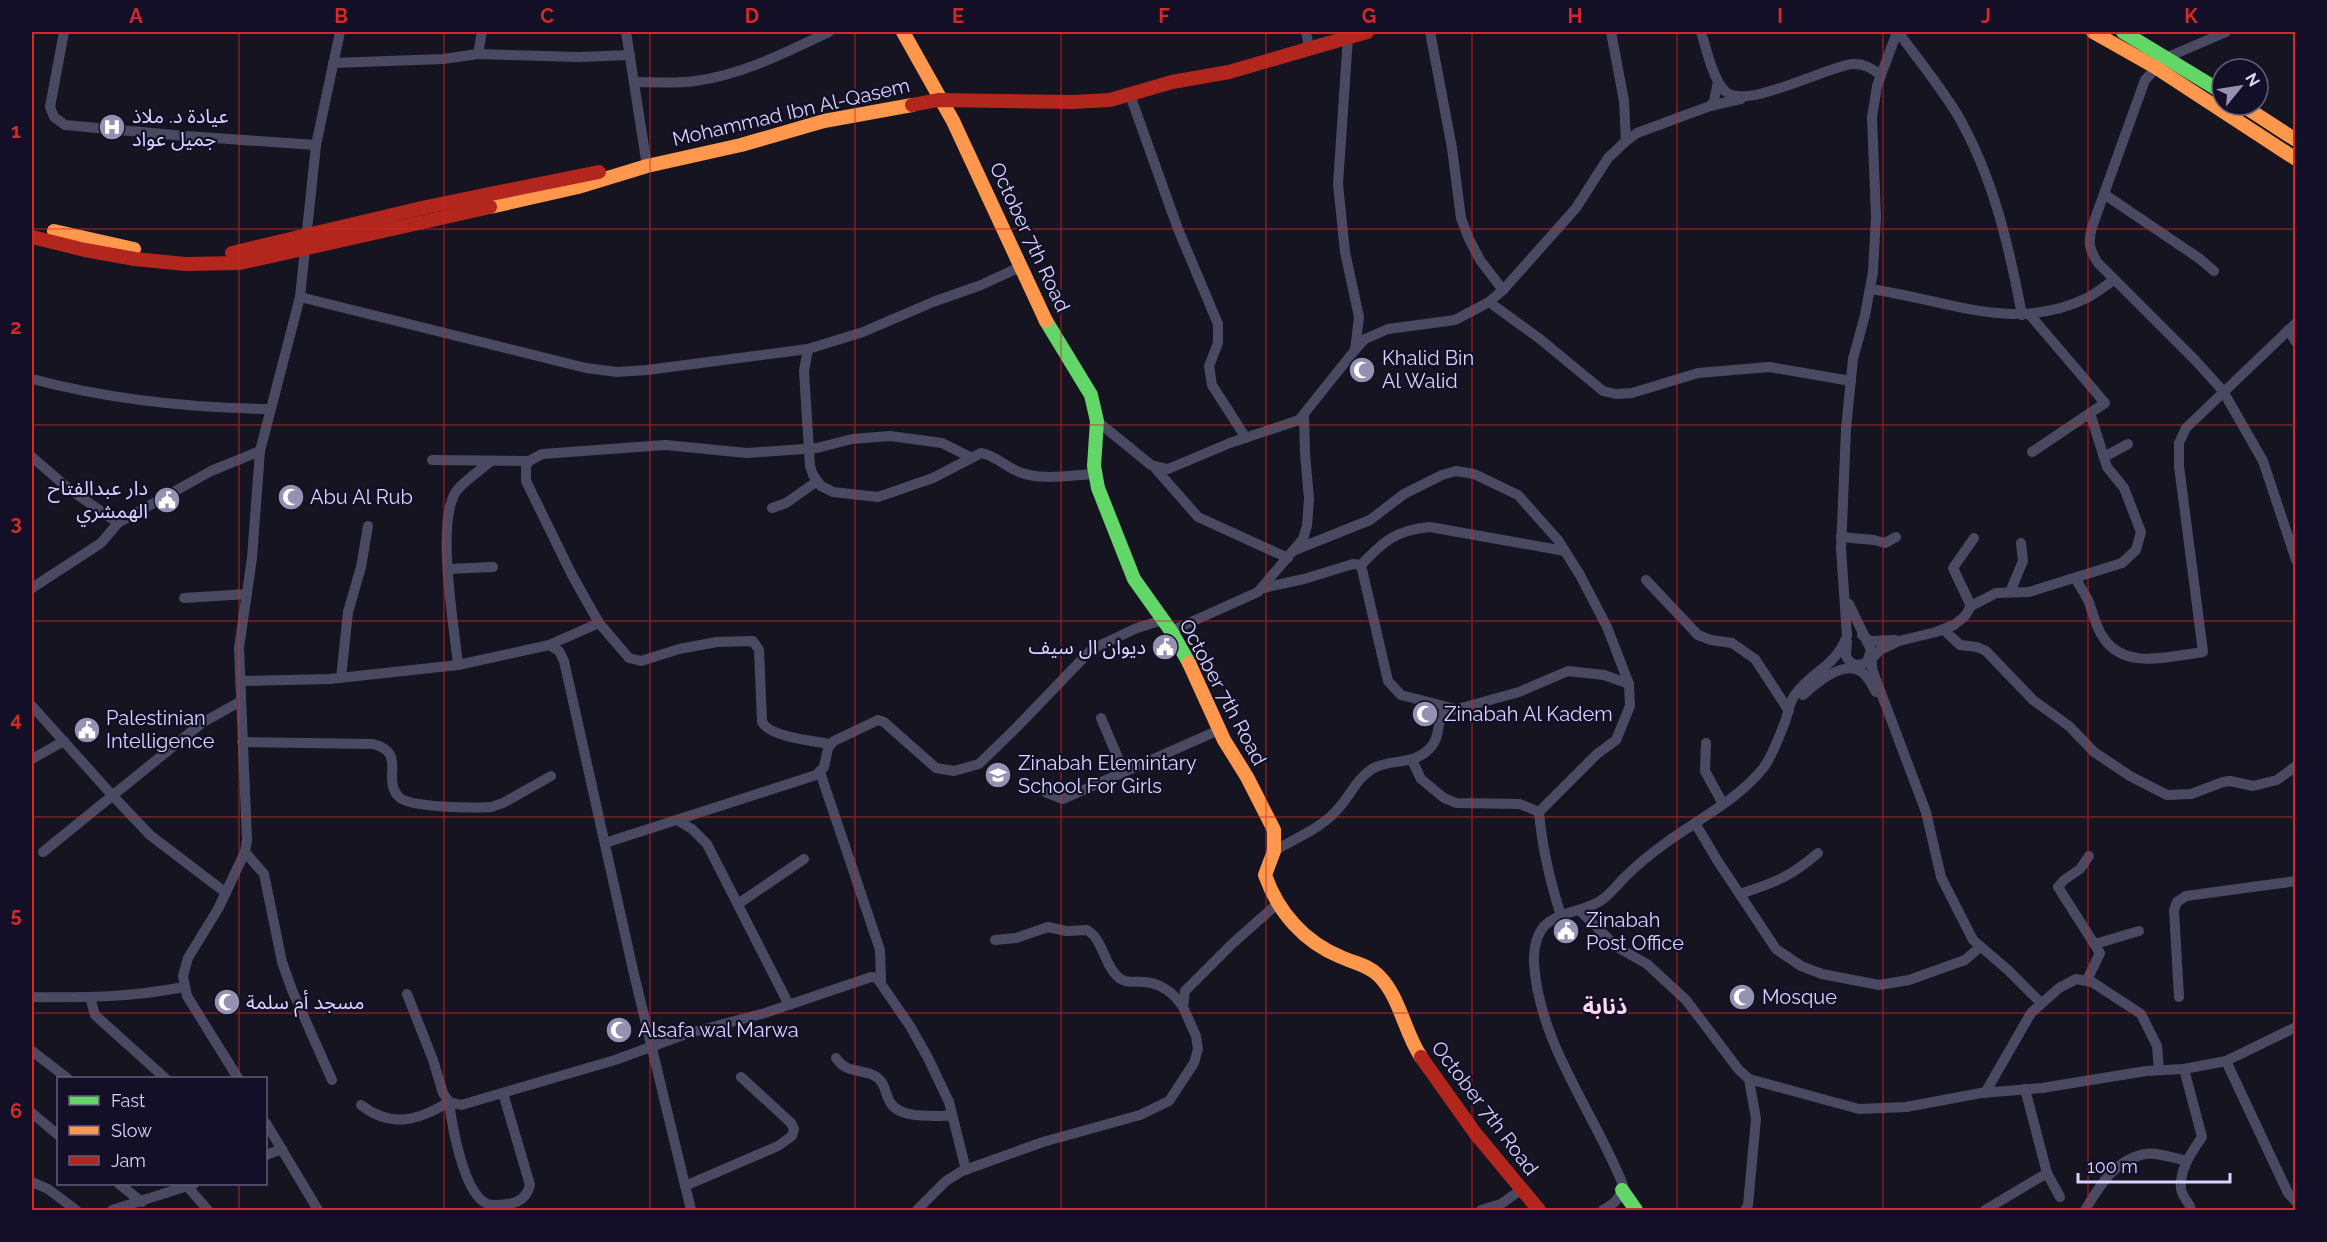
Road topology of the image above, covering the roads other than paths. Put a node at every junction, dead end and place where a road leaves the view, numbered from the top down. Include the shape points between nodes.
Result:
1 (64, 32) edge
2 (340, 32) edge
3 (482, 32) edge
4 (627, 32) edge
5 (829, 32) edge
6 (903, 32) edge
7 (1306, 32) edge
8 (1367, 32) edge
9 (1430, 32) edge
10 (1611, 32) edge
11 (1701, 32) edge
12 (1898, 32) edge
13 (2093, 32) edge
14 (2124, 32) edge
15 (2226, 32) edge
16 (1348, 37) junction
17 (1309, 47) junction
18 (478, 54) junction
19 (630, 55) junction
20 (2168, 57) junction
21 (333, 63) junction
22 (2156, 68) junction
23 (1881, 76) junction
24 (634, 82) junction
25 (1718, 82) junction
26 (2210, 84) edge
27 (1131, 95) junction
28 (1753, 96) junction
29 (942, 100) junction
30 (1710, 106) junction
31 (2260, 117) edge
32 (2295, 140) edge
33 (1626, 141) junction
34 (316, 145) junction
35 (2295, 159) edge
36 (648, 166) junction
37 (2104, 194) junction
38 (32, 225) edge
39 (32, 237) edge
40 (306, 242) junction
41 (1020, 267) junction
42 (2214, 271) dead end
43 (2114, 280) junction
44 (1503, 290) junction
45 (1869, 290) junction
46 (300, 297) junction
47 (1489, 302) junction
48 (2026, 315) junction
49 (2292, 327) edge
50 (2295, 342) edge
51 (808, 349) junction
52 (1355, 350) junction
53 (32, 379) edge
54 (1851, 381) junction
55 (2223, 391) junction
56 (270, 409) junction
57 (2090, 413) junction
58 (1304, 416) junction
59 (1097, 421) junction
60 (1246, 438) junction
61 (2128, 444) dead end
62 (810, 449) junction
63 (260, 451) junction
64 (2032, 452) dead end
65 (32, 457) edge
66 (2104, 457) junction
67 (972, 458) junction
68 (432, 460) dead end
69 (491, 461) junction
70 (529, 461) junction
71 (1155, 468) junction
72 (1095, 474) junction
73 (816, 482) junction
74 (772, 508) dead end
75 (118, 523) junction
76 (368, 526) dead end
77 (1841, 537) junction
78 (1896, 537) dead end
79 (1974, 538) dead end
80 (2020, 543) dead end
81 (1565, 552) junction
82 (1292, 554) junction
83 (2295, 560) edge
84 (1361, 566) junction
85 (493, 567) dead end
86 (448, 569) junction
87 (2075, 578) junction
88 (1646, 580) dead end
89 (32, 588) edge
90 (1263, 588) junction
91 (2010, 592) junction
92 (247, 594) junction
93 (1845, 595) junction
94 (184, 598) dead end
95 (1971, 606) junction
96 (599, 623) junction
97 (1167, 626) junction
98 (1944, 630) junction
99 (1862, 635) junction
100 (1847, 636) junction
101 (1905, 639) junction
102 (549, 645) junction
103 (458, 665) junction
104 (341, 678) junction
105 (240, 681) junction
106 (1629, 684) junction
107 (241, 701) junction
108 (32, 706) edge
109 (1458, 709) junction
110 (1788, 712) junction
111 (1101, 718) dead end
112 (1893, 722) junction
113 (1219, 730) junction
114 (64, 741) junction
115 (242, 742) junction
116 (1706, 743) dead end
117 (830, 744) junction
118 (32, 759) edge
119 (1412, 760) junction
120 (2295, 766) edge
121 (820, 772) junction
122 (1124, 772) junction
123 (550, 776) dead end
124 (1045, 792) dead end
125 (112, 795) junction
126 (1723, 804) junction
127 (1539, 812) junction
128 (679, 821) junction
129 (1695, 823) junction
130 (604, 843) junction
131 (1274, 851) junction
132 (43, 852) dead end
133 (245, 852) junction
134 (1818, 853) dead end
135 (2089, 856) dead end
136 (804, 859) dead end
137 (2295, 881) edge
138 (226, 892) junction
139 (1740, 894) junction
140 (738, 904) junction
141 (1277, 904) junction
142 (1579, 910) junction
143 (1561, 916) junction
144 (2139, 931) dead end
145 (995, 940) dead end
146 (2095, 944) junction
147 (1980, 947) junction
148 (2087, 980) junction
149 (881, 981) junction
150 (184, 987) junction
151 (407, 994) dead end
152 (32, 997) edge
153 (90, 997) junction
154 (2179, 997) dead end
155 (2041, 1003) junction
156 (789, 1005) junction
157 (1184, 1007) junction
158 (2295, 1027) edge
159 (652, 1046) junction
160 (32, 1051) edge
161 (836, 1058) dead end
162 (2226, 1061) junction
163 (2184, 1069) junction
164 (2159, 1070) junction
165 (66, 1077) edge
166 (164, 1077) edge
167 (237, 1077) edge
168 (741, 1077) dead end
169 (1749, 1079) junction
170 (332, 1080) dead end
171 (2025, 1089) junction
172 (503, 1093) junction
173 (1985, 1093) junction
174 (449, 1102) junction
175 (361, 1105) dead end
176 (32, 1113) edge
177 (952, 1116) junction
178 (267, 1124) edge
179 (57, 1134) edge
180 (282, 1149) junction
181 (267, 1155) edge
182 (2187, 1161) junction
183 (966, 1170) junction
184 (2048, 1173) junction
185 (32, 1182) edge
186 (120, 1185) edge
187 (186, 1185) edge
188 (190, 1185) edge
189 (685, 1186) junction
190 (1522, 1189) junction
191 (1622, 1190) junction
192 (2060, 1197) dead end
193 (142, 1202) junction
194 (2295, 1202) edge
195 (76, 1210) edge
196 (112, 1210) edge
197 (208, 1210) edge
198 (318, 1210) edge
199 (691, 1210) edge
200 (917, 1210) edge
201 (1481, 1210) edge
202 (1539, 1210) edge
203 (1604, 1210) edge
204 (1636, 1210) edge
205 (1745, 1210) edge
206 (1985, 1210) edge
207 (2085, 1210) edge
208 (2191, 1210) edge

1 - 34 street via 50,106 54,117 65,125
2 - 21 street
3 - 18 street
4 - 19 street
5 - 24 street via 737,71 694,81
6 - 29 main road, October 7th Road
7 - 17 street
8 - 16 main road, Mohammad Ibn Al-Qasem
9 - 44 street via 1464,229 1480,260
10 - 33 street via 1624,101
11 - 25 street
12 - 23 street
12 - 48 street via 1951,105 1983,169
13 - 22 main road
14 - 20 main road
15 - 20 street
16 - 17 main road, Mohammad Ibn Al-Qasem
16 - 52 street via 1338,184 1345,252 1359,317
17 - 27 main road, Mohammad Ibn Al-Qasem via 1229,72 1172,82
18 - 19 street
18 - 21 street
19 - 24 street
20 - 26 main road
21 - 34 street
22 - 35 main road
22 - 37 street via 2145,80
23 - 28 street via 1873,69 1854,64
23 - 45 street via 1872,117 1876,217
24 - 36 street
25 - 28 street via 1730,95
25 - 30 street
27 - 29 main road, Mohammad Ibn Al-Qasem via 1073,102
27 - 60 street via 1178,229 1218,324 1218,343 1209,366 1212,385
28 - 30 street
29 - 36 main road, Mohammad Ibn Al-Qasem via 824,121
29 - 41 main road, October 7th Road
30 - 33 street via 1637,133
31 - 32 main road
33 - 44 street via 1608,158 1576,208
34 - 40 street
36 - 40 main road, Mohammad Ibn Al-Qasem via 574,176 426,207
37 - 42 street
37 - 43 street via 2089,243 2093,257
38 - 40 main road, Mohammad Ibn Al-Qasem via 124,248 175,254 226,254
39 - 40 main road, Mohammad Ibn Al-Qasem via 94,254 177,264 240,263
40 - 46 street
41 - 51 street via 863,332
41 - 59 main road, October 7th Road via 1045,319 1091,396
43 - 48 street via 2074,303
43 - 55 street
44 - 47 street
45 - 48 street via 1905,294 1978,312
45 - 54 street
46 - 51 street via 601,371 647,370
46 - 56 street
47 - 52 street via 1455,320 1388,329 1365,339
47 - 54 street via 1603,392 1632,393 1698,373 1769,367
48 - 57 street via 2105,403
49 - 50 street
49 - 55 street
51 - 62 street via 804,371
52 - 58 street
53 - 56 street via 134,398
54 - 77 street
55 - 83 street via 2263,461
55 - 87 street via 2186,428 2179,443 2203,652 2143,660 2113,648 2103,638
56 - 63 street
57 - 64 street
57 - 66 street
58 - 60 street
58 - 82 street via 1307,526
59 - 71 street
59 - 72 main road, October 7th Road
60 - 71 street via 1172,468
61 - 66 street
62 - 67 street via 852,439 890,436 942,443
62 - 70 street via 747,453 665,445 542,454
62 - 73 street via 810,466
63 - 75 street via 211,471
63 - 92 street
65 - 75 street
66 - 87 street via 2124,488 2140,527 2140,537 2136,550 2122,563
67 - 72 street via 988,454 1029,475
67 - 73 street via 933,478 878,497 832,492
68 - 69 street
69 - 70 street
69 - 86 street via 454,492 448,514
70 - 96 street via 526,481
71 - 82 street via 1198,517
72 - 97 main road, October 7th Road via 1134,579
73 - 74 street
75 - 89 street via 101,543
76 - 104 street via 348,612
77 - 78 street via 1885,543
77 - 93 street
79 - 95 street via 1953,568
80 - 91 street via 2023,561
81 - 82 street via 1518,495 1463,471 1442,475 1404,494 1370,520
81 - 84 street via 1430,527 1389,538
81 - 106 street via 1607,627
82 - 90 street
84 - 90 street via 1353,564
84 - 109 street via 1388,681 1401,695
85 - 86 street
86 - 103 street
87 - 91 street via 2024,594
88 - 110 street via 1698,635 1732,643 1755,659
90 - 97 street
91 - 95 street via 1996,593
92 - 94 street
92 - 105 street via 239,648
93 - 99 street
93 - 100 street
95 - 98 street via 1960,621
96 - 102 street
96 - 117 street via 629,658 641,661 717,642 753,641 759,650 764,726 772,732
97 - 113 main road, October 7th Road via 1188,660
97 - 117 street via 1137,628 1092,649 979,764 954,771 936,768 878,720
98 - 101 street
98 - 120 street via 1960,645 1986,651 2033,700 2069,726 2094,752 2167,795 2191,794 2230,781 2253,786 2277,780
99 - 100 street via 1871,655 1858,666 1846,656
99 - 101 street via 1870,640
100 - 110 street via 1837,657 1806,683
101 - 112 street via 1880,650 1872,660
102 - 103 street
102 - 130 street via 559,651 564,661
103 - 104 street
104 - 105 street
105 - 107 street
106 - 109 street via 1604,675 1568,671 1519,692
106 - 127 street via 1630,706 1616,740
107 - 115 street
107 - 125 street via 202,723
108 - 114 street
109 - 119 street via 1443,713 1433,746
110 - 112 street via 1826,677 1855,669 1868,678
110 - 126 street via 1763,768
111 - 122 street
112 - 147 street via 1926,812 1941,877 1972,940
113 - 122 street
113 - 131 main road, October 7th Road via 1274,830
114 - 118 street
114 - 125 street
115 - 123 street via 381,746 393,760 391,779 395,792 413,805 491,807
115 - 133 street via 248,832
116 - 126 street via 1705,771
117 - 121 street
119 - 127 street via 1421,779 1450,800 1468,805 1520,804
119 - 131 street via 1372,769 1356,783 1332,816
121 - 128 street
121 - 149 street via 880,950
122 - 124 street via 1063,799
125 - 132 street
125 - 138 street via 150,835
126 - 129 street
127 - 143 street via 1548,874
128 - 130 street
128 - 140 street via 707,844
129 - 139 street
129 - 142 street via 1640,864 1602,900
130 - 159 street
131 - 141 main road, October 7th Road via 1265,875
133 - 138 street
133 - 170 street via 264,874 285,971
134 - 139 street via 1780,880
135 - 146 street via 2058,887
136 - 140 street
137 - 154 street via 2181,898 2174,910
138 - 150 street via 186,962
139 - 147 street via 1776,949 1822,974 1879,985 1909,980 1965,960
140 - 156 street
141 - 157 street via 1185,991
141 - 190 main road, October 7th Road via 1317,944 1380,977 1427,1066
142 - 143 street
142 - 169 street via 1617,947 1647,964 1686,1000
143 - 191 street via 1547,923 1534,948 1540,996 1556,1048 1618,1174
144 - 146 street
145 - 157 street via 1051,927 1087,930 1118,977 1160,986
146 - 148 street via 2100,953
147 - 155 street
148 - 155 street via 2065,984
148 - 164 street via 2141,1014 2157,1046
149 - 156 street via 871,977
149 - 177 street via 928,1058
150 - 153 street via 150,994
150 - 167 street
151 - 174 street
152 - 153 street
153 - 166 street via 95,1015
155 - 173 street via 2026,1018
156 - 159 street
157 - 183 street via 1198,1049 1169,1101 1140,1115 1043,1142
158 - 162 street
159 - 172 street
159 - 189 street
160 - 165 street
161 - 177 street via 849,1070 879,1079 897,1110
162 - 163 street
162 - 194 street
163 - 164 street
163 - 182 street via 2202,1137
164 - 171 street
168 - 189 street via 791,1123 792,1136 778,1146
169 - 173 street via 1859,1109 1906,1107
169 - 205 street via 1756,1119
171 - 173 street
171 - 184 street
172 - 174 street via 461,1105
172 - 174 street via 530,1185 525,1196 512,1204 490,1205 479,1198 458,1149
174 - 175 street via 410,1120 390,1119
176 - 179 street
177 - 183 street
178 - 180 street
180 - 181 street
180 - 198 street
182 - 207 street via 2146,1154 2125,1162 2105,1177
182 - 208 street via 2181,1191
183 - 200 street via 946,1181
184 - 192 street
184 - 206 street
185 - 195 street
186 - 193 street
187 - 193 street
188 - 197 street
189 - 199 street
190 - 201 street via 1501,1204
190 - 202 main road, October 7th Road
191 - 203 street via 1615,1203
191 - 204 main road
193 - 196 street

